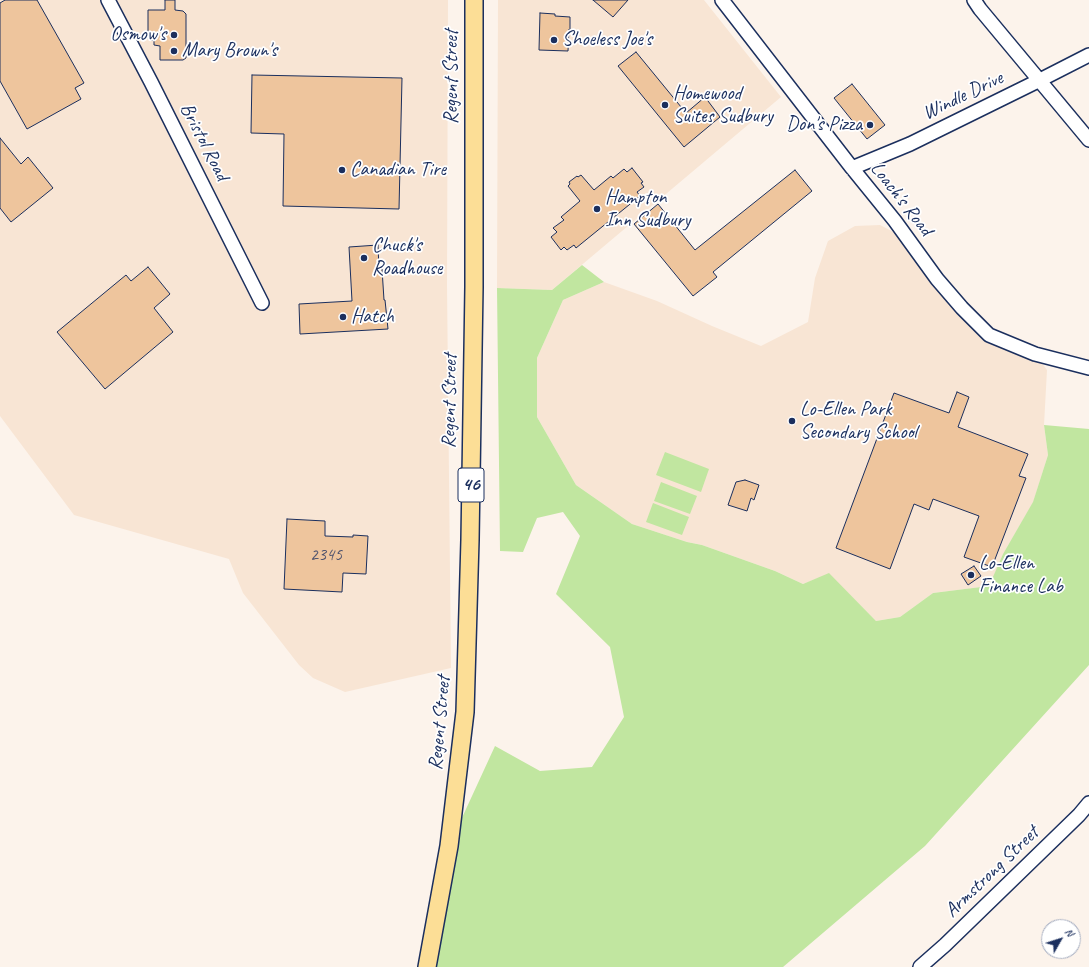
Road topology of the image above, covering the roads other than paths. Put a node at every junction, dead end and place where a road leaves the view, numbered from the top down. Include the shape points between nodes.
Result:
1 (108, 0) edge
2 (474, 0) edge
3 (722, 0) edge
4 (974, 0) edge
5 (1089, 55) edge
6 (1040, 80) junction
7 (1089, 140) edge
8 (852, 168) junction
9 (262, 302) dead end
10 (1089, 368) edge
11 (1089, 803) edge
12 (427, 967) edge
13 (920, 967) edge

1 - 9 street, Bristol Road
2 - 12 main road, Regent Street / 46 via 474,264 465,712 449,846
3 - 8 street, Loach's Road
4 - 6 street
5 - 6 street, Windle Drive
6 - 7 street
6 - 8 street, Windle Drive via 910,144
8 - 10 street, Loach's Road via 937,279 989,335 1035,354
11 - 13 street, Armstrong Street via 1079,816

